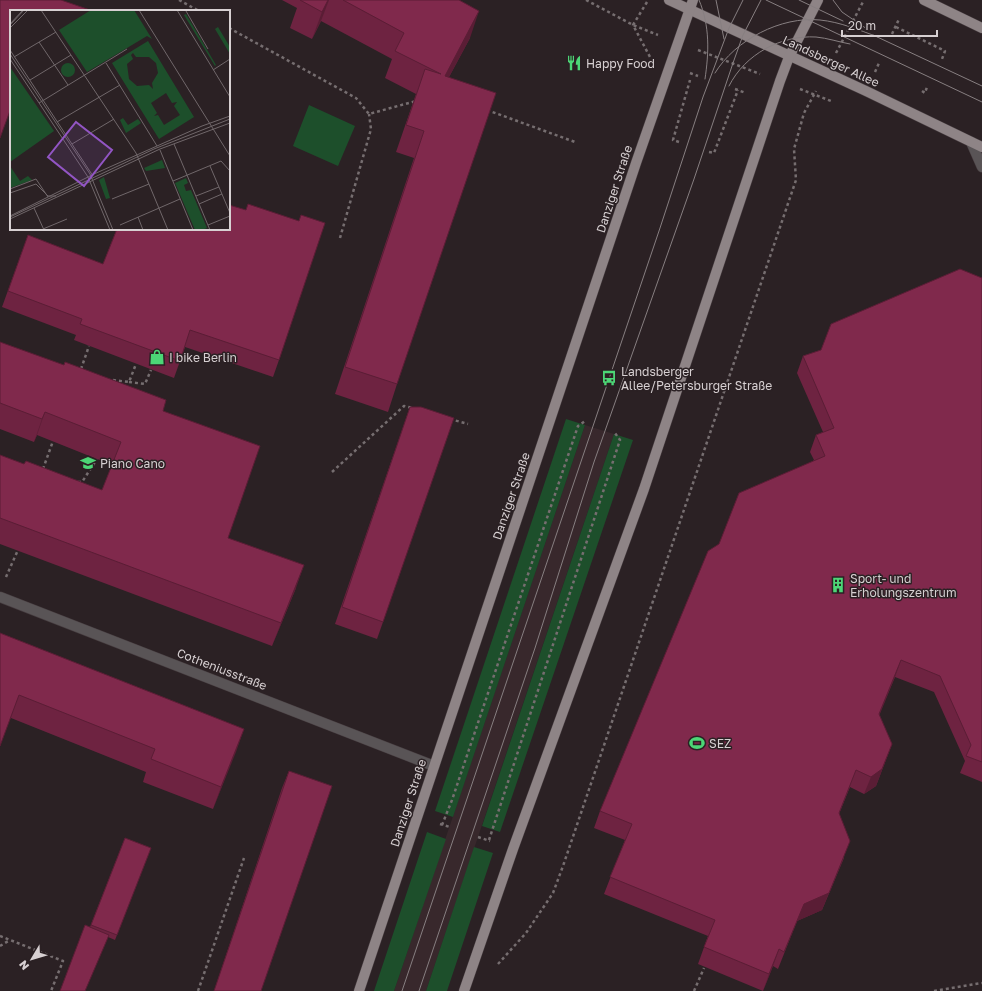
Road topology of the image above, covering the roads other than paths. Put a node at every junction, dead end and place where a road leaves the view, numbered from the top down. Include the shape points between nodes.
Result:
1 (669, 0) edge
2 (693, 0) edge
3 (818, 0) edge
4 (924, 0) edge
5 (689, 10) junction
6 (982, 28) edge
7 (789, 56) junction
8 (971, 142) junction
9 (982, 147) edge
10 (982, 167) edge
11 (0, 597) edge
12 (434, 766) junction
13 (359, 991) edge
14 (464, 991) edge

1 - 5 main road, Landsberger Allee
2 - 5 main road, Danziger Straße
3 - 7 main road
4 - 6 main road
5 - 7 main road, Landsberger Allee
5 - 12 main road, Danziger Straße
7 - 8 main road, Landsberger Allee
7 - 14 main road via 644,489
8 - 9 main road, Landsberger Allee
8 - 10 street
11 - 12 street, Cotheniusstraße
12 - 13 main road, Danziger Straße

